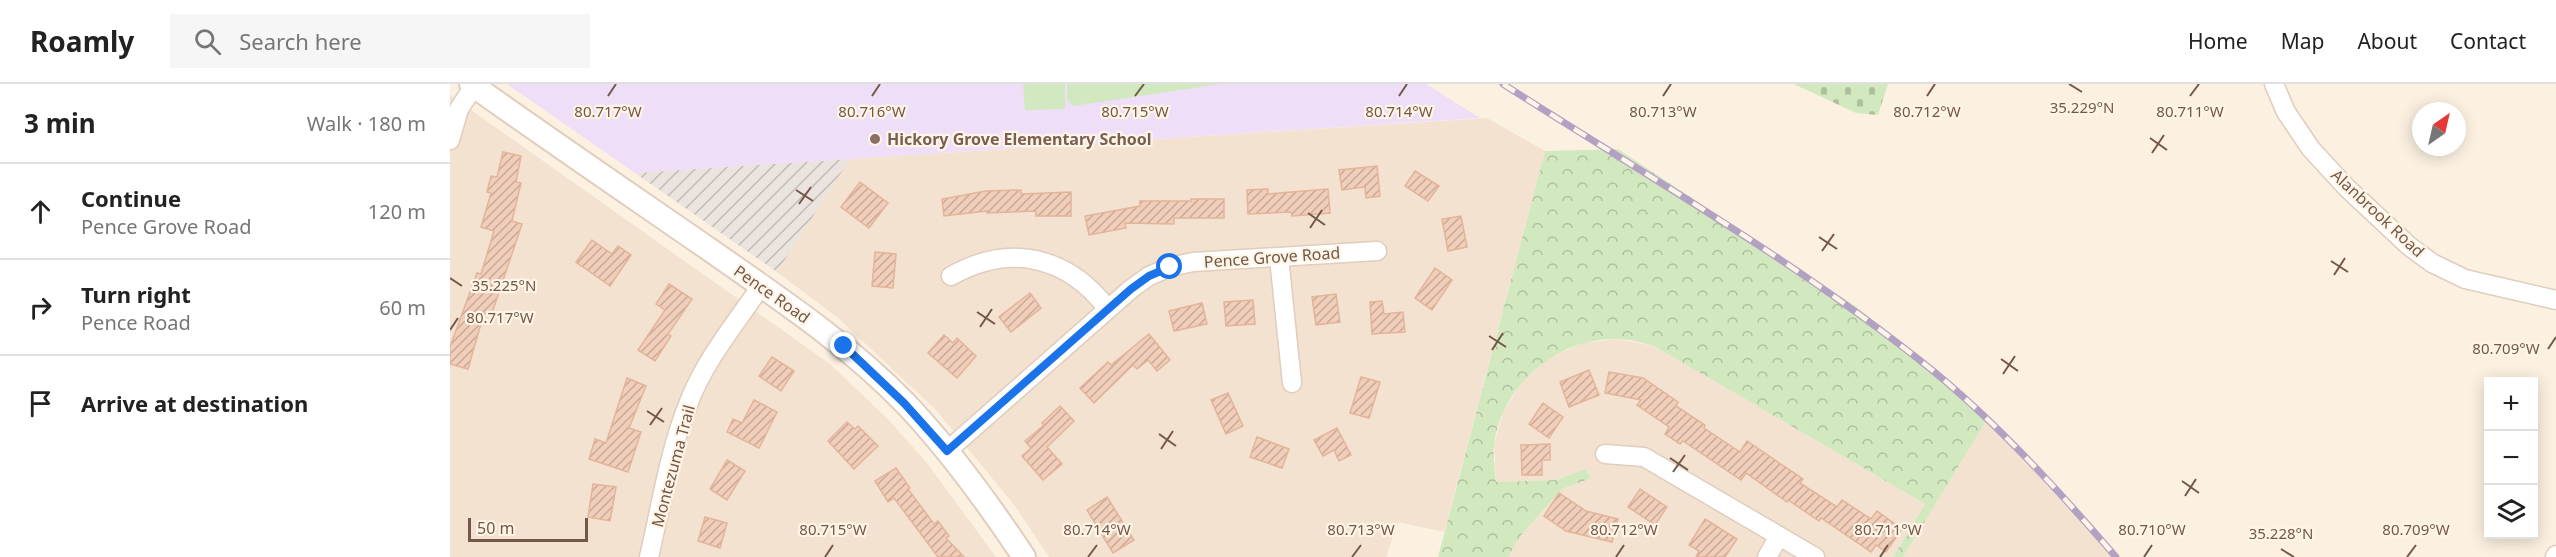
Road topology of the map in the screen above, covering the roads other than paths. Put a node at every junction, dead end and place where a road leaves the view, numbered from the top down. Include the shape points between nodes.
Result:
1 (2274, 84) edge
2 (472, 85) edge
3 (450, 140) edge
4 (1377, 251) dead end
5 (1279, 258) junction
6 (951, 276) dead end
7 (761, 286) junction
8 (2556, 300) edge
9 (1107, 308) junction
10 (1292, 383) dead end
11 (947, 451) junction
12 (1605, 454) dead end
13 (1779, 536) junction
14 (649, 557) edge
15 (1024, 557) edge
16 (1767, 557) edge
17 (1815, 557) edge

1 - 8 street, Alanbrook Road via 2286,112 2311,148 2409,246 2465,279
2 - 3 street via 459,109
2 - 7 street, Pence Road
4 - 5 street, Pence Grove Road
5 - 9 street, Pence Grove Road via 1193,262 1170,267 1149,276
5 - 10 street
6 - 9 street via 988,261 1035,260 1081,279
7 - 11 street, Pence Road via 844,346
7 - 14 street, Montezuma Trail via 690,399
9 - 11 street, Pence Grove Road
11 - 15 street, Pence Road
12 - 13 street via 1644,457
13 - 16 street
13 - 17 street

